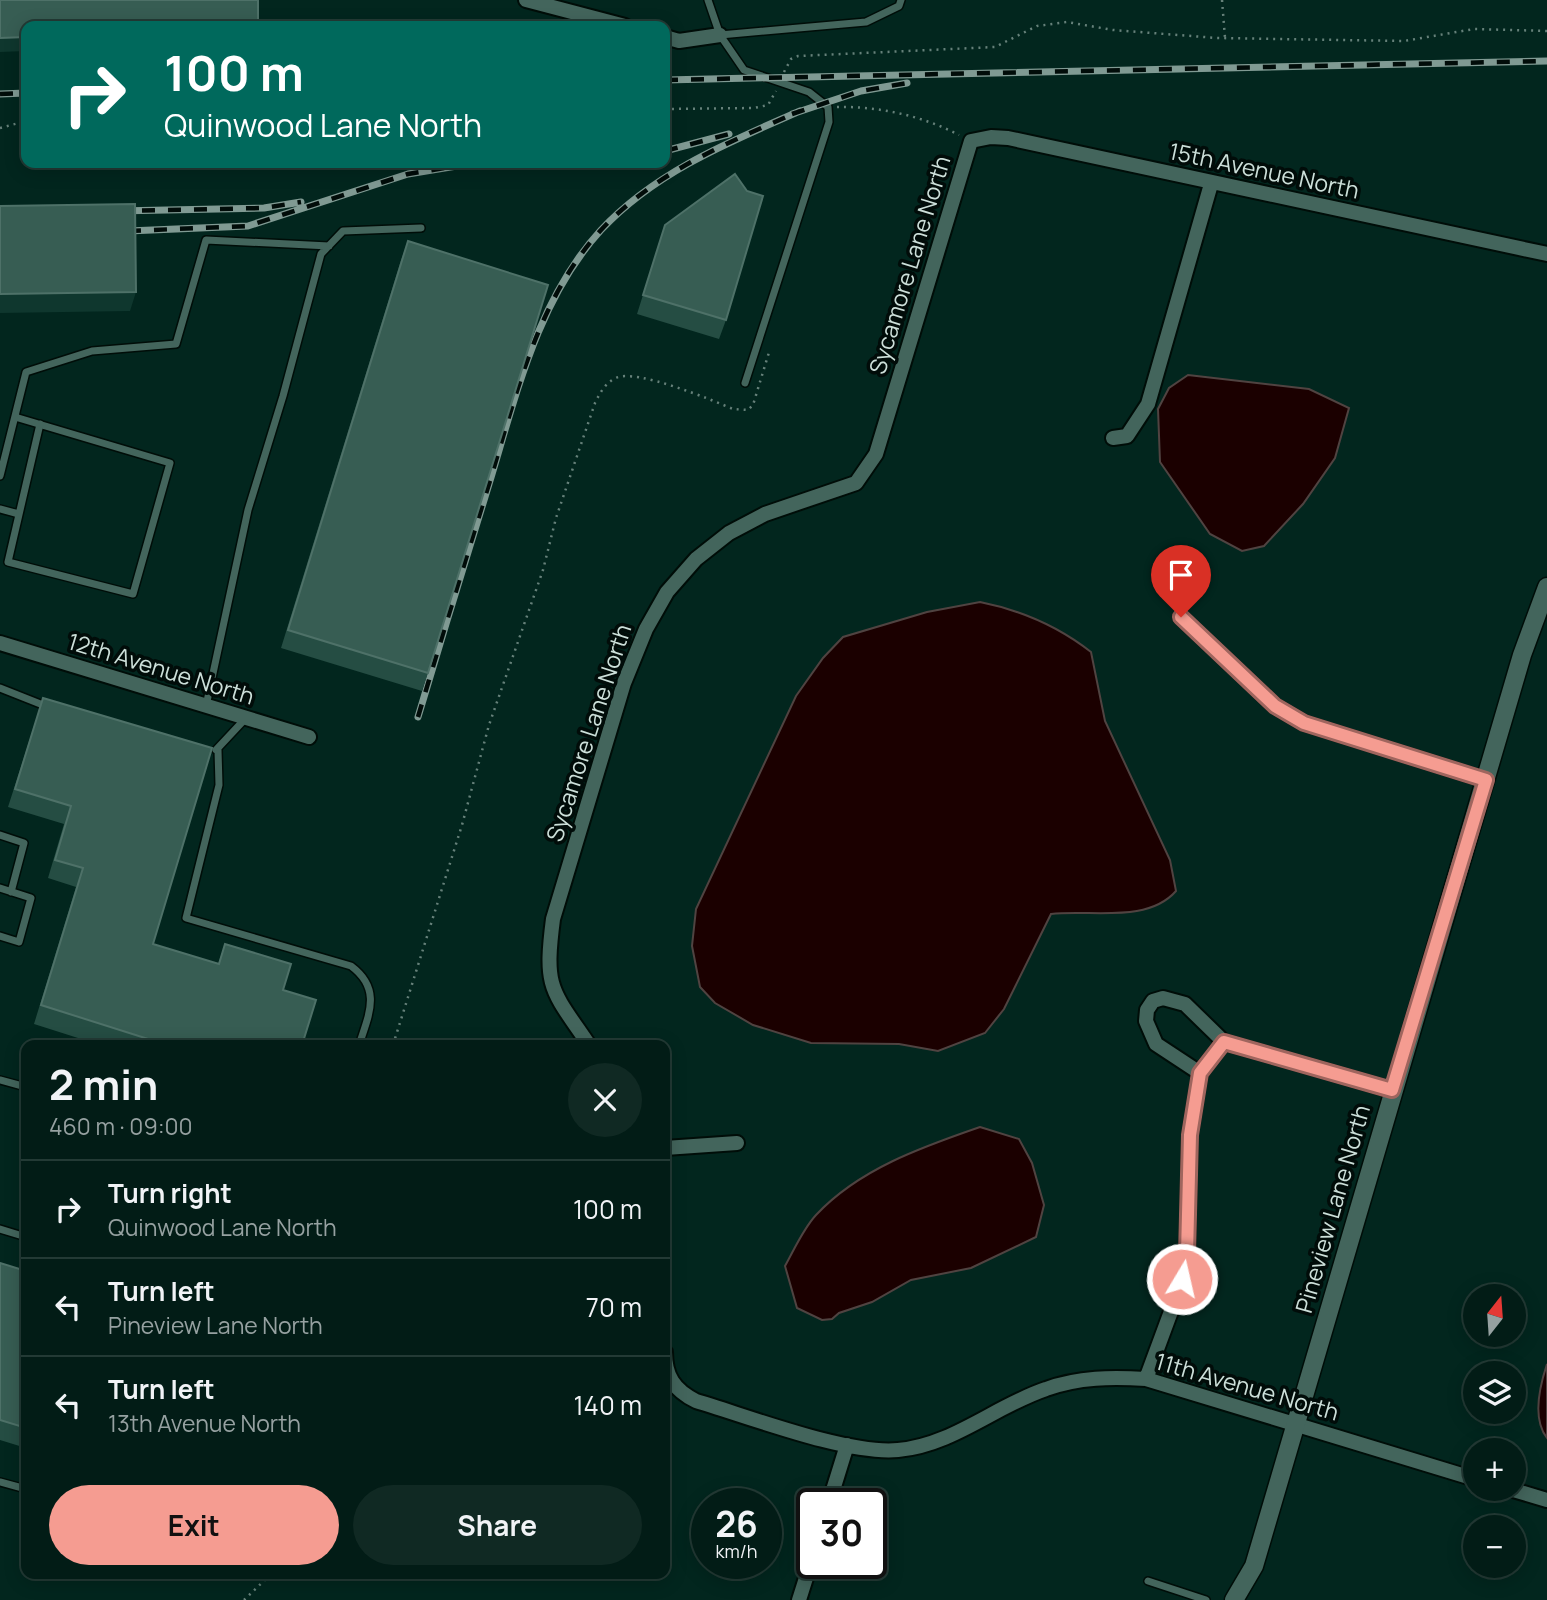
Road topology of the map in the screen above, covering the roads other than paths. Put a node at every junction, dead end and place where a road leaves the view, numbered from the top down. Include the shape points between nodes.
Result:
1 (526, 0) edge
2 (901, 0) edge
3 (706, 1) edge
4 (606, 21) edge
5 (720, 35) junction
6 (670, 38) edge
7 (971, 141) joint
8 (1211, 184) junction
9 (421, 228) dead end
10 (329, 246) junction
11 (1547, 254) edge
12 (745, 383) dead end
13 (15, 417) junction
14 (40, 424) junction
15 (1113, 438) dead end
16 (0, 476) edge
17 (0, 509) edge
18 (19, 514) junction
19 (1547, 587) edge
20 (1181, 617) dead end
21 (0, 643) edge
22 (0, 688) edge
23 (206, 706) junction
24 (55, 709) edge
25 (245, 718) junction
26 (309, 737) dead end
27 (205, 748) edge
28 (218, 750) junction
29 (1486, 780) junction
30 (0, 835) edge
31 (0, 888) edge
32 (11, 892) junction
33 (0, 936) edge
34 (361, 1040) edge
35 (585, 1040) edge
36 (1224, 1042) junction
37 (1200, 1073) junction
38 (0, 1080) edge
39 (21, 1086) edge
40 (1392, 1090) junction
41 (737, 1143) dead end
42 (670, 1148) edge
43 (0, 1228) edge
44 (21, 1235) edge
45 (1146, 1379) junction
46 (670, 1380) edge
47 (1296, 1424) junction
48 (847, 1445) junction
49 (1463, 1475) edge
50 (0, 1482) edge
51 (21, 1488) edge
52 (834, 1488) edge
53 (1526, 1494) edge
54 (1547, 1500) edge
55 (806, 1579) edge
56 (1148, 1581) dead end
57 (799, 1600) edge
58 (1206, 1600) edge
59 (1234, 1600) edge

1 - 4 street
2 - 5 lane via 899,6 866,22
3 - 5 lane
5 - 6 street
5 - 12 lane via 744,71 809,92 828,107 830,122
7 - 8 street, 15th Avenue North via 1008,138
7 - 35 street, Sycamore Lane North via 876,454 866,473 840,491 765,514 729,533 696,559 667,592 646,629 617,706 551,933 548,974 557,1002
8 - 11 street, 15th Avenue North
8 - 15 street via 1148,404 1127,436
9 - 10 lane via 343,231
10 - 13 lane via 206,240 176,344 92,351 26,372
10 - 23 lane via 321,254 248,510
13 - 14 lane
13 - 16 lane
14 - 18 lane
14 - 18 lane via 170,463 133,594 8,562
17 - 18 lane
19 - 29 street, Pineview Lane North
20 - 29 street via 1275,706 1304,723
21 - 23 street, 12th Avenue North
22 - 24 lane
23 - 25 street, 12th Avenue North
25 - 26 street, 12th Avenue North
25 - 28 lane
27 - 28 lane
28 - 34 lane via 219,785 186,918 351,966 366,977 370,995
29 - 40 street, Pineview Lane North
30 - 32 lane via 24,843
31 - 32 lane
32 - 33 lane via 32,898 19,942
36 - 37 street
36 - 37 street via 1185,1004 1163,998 1153,1001 1146,1021 1156,1044
36 - 40 street
37 - 45 street via 1190,1135 1187,1254
38 - 39 lane
40 - 47 street, Pineview Lane North
41 - 42 street
43 - 44 lane
45 - 47 street, 11th Avenue North
45 - 48 street, 11th Avenue North via 1076,1380 1044,1389 921,1447 871,1450
46 - 48 street via 681,1394 696,1401
47 - 49 street, 11th Avenue North
47 - 59 street, Pineview Lane North via 1254,1566
48 - 52 street
50 - 51 lane
53 - 54 street
55 - 57 street
56 - 58 lane

